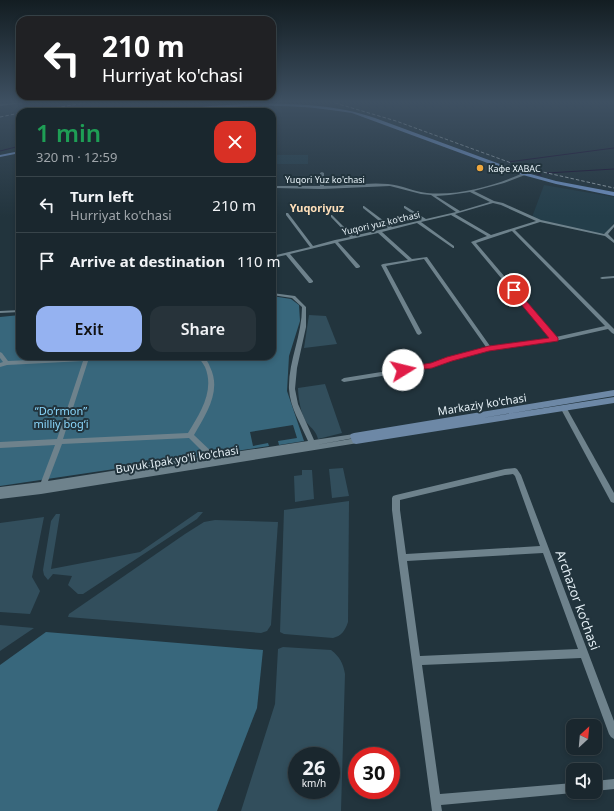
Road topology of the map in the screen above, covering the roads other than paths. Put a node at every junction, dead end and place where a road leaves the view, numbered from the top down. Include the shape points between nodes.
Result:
1 (430, 141) edge
2 (431, 141) edge
3 (16, 152) edge
4 (0, 156) edge
5 (480, 159) junction
6 (322, 173) dead end
7 (523, 175) junction
8 (276, 187) edge
9 (322, 187) junction
10 (471, 191) junction
11 (431, 194) junction
12 (614, 194) edge
13 (493, 202) junction
14 (405, 206) dead end
15 (364, 207) dead end
16 (459, 212) junction
17 (286, 214) dead end
18 (452, 214) junction
19 (332, 216) dead end
20 (425, 220) junction
21 (540, 221) junction
22 (418, 222) junction
23 (614, 225) edge
24 (391, 228) junction
25 (513, 230) junction
26 (379, 232) junction
27 (606, 235) junction
28 (490, 236) junction
29 (352, 238) junction
30 (335, 242) junction
31 (614, 242) edge
32 (312, 247) junction
33 (453, 247) dead end
34 (288, 253) junction
35 (276, 256) edge
36 (411, 260) junction
37 (358, 267) dead end
38 (614, 276) edge
39 (602, 278) dead end
40 (311, 282) dead end
41 (276, 295) edge
42 (16, 311) edge
43 (0, 312) edge
44 (609, 327) junction
45 (614, 332) edge
46 (419, 333) dead end
47 (555, 339) junction
48 (489, 348) junction
49 (0, 354) edge
50 (66, 360) edge
51 (86, 360) edge
52 (203, 360) edge
53 (7, 363) junction
54 (0, 365) edge
55 (344, 380) dead end
56 (614, 393) edge
57 (614, 400) edge
58 (562, 405) junction
59 (190, 434) junction
60 (355, 439) joint
61 (59, 443) junction
62 (0, 445) edge
63 (313, 445) junction
64 (216, 461) junction
65 (42, 488) junction
66 (0, 490) edge
67 (0, 496) edge
68 (614, 500) edge
69 (545, 549) junction
70 (402, 558) junction
71 (584, 653) junction
72 (416, 661) junction
73 (614, 734) edge
74 (614, 784) edge
75 (602, 785) edge
76 (566, 789) edge
77 (435, 800) junction
78 (437, 811) edge

1 - 5 main road
2 - 5 main road
3 - 4 main road
5 - 7 main road
6 - 9 street
7 - 10 street, Yuqori Yuz ko'chasi
7 - 12 main road
8 - 9 street, Yuqori Yuz ko'chasi
9 - 11 street, Yuqori Yuz ko'chasi via 386,185
10 - 11 street, Yuqori Yuz ko'chasi
10 - 13 street
11 - 16 street
13 - 16 street, Yuqori yuz ko'chasi
13 - 21 street
14 - 20 street
15 - 24 street
16 - 18 street, Yuqori yuz ko'chasi
17 - 32 street
18 - 20 street, Yuqori yuz ko'chasi
18 - 28 street
19 - 29 street
20 - 22 street, Yuqori yuz ko'chasi
21 - 25 street
21 - 27 street
22 - 24 street, Yuqori yuz ko'chasi
22 - 33 street
23 - 27 street
24 - 26 street, Yuqori yuz ko'chasi
25 - 28 street
25 - 44 street
26 - 29 street, Yuqori yuz ko'chasi
26 - 36 street
27 - 31 street
28 - 47 street via 473,242
29 - 30 street, Yuqori yuz ko'chasi
30 - 32 street, Yuqori yuz ko'chasi
30 - 37 street
32 - 34 street, Yuqori yuz ko'chasi
34 - 35 street, Yuqori yuz ko'chasi
34 - 40 street
36 - 46 street via 383,265
36 - 48 street via 425,258
38 - 39 street
41 - 63 street via 293,297 304,307 292,387 296,405
42 - 43 street
44 - 45 street
44 - 47 street
47 - 48 street
48 - 55 street via 432,366
49 - 53 street
50 - 53 street
51 - 61 street
52 - 59 street via 211,376 213,389
53 - 54 street
56 - 58 street, Markaziy ko'chasi
57 - 58 street, Markaziy ko'chasi
58 - 60 street, Markaziy ko'chasi
58 - 68 street
59 - 61 street
59 - 64 street
60 - 63 street, Buyuk Ipak yo'li ko'chasi
61 - 62 street
61 - 65 street
63 - 64 street, Buyuk Ipak yo'li ko'chasi
64 - 65 street, Buyuk Ipak yo'li ko'chasi
65 - 66 street, Buyuk Ipak yo'li ko'chasi
65 - 67 street, Buyuk Ipak yo'li ko'chasi
69 - 70 street
69 - 70 street, Archazor ko‘chasi via 515,471 396,498
69 - 71 street, Archazor ko‘chasi
70 - 72 street
71 - 72 street
71 - 73 street, Archazor ko‘chasi
72 - 77 street
74 - 75 street
76 - 77 street
77 - 78 street

